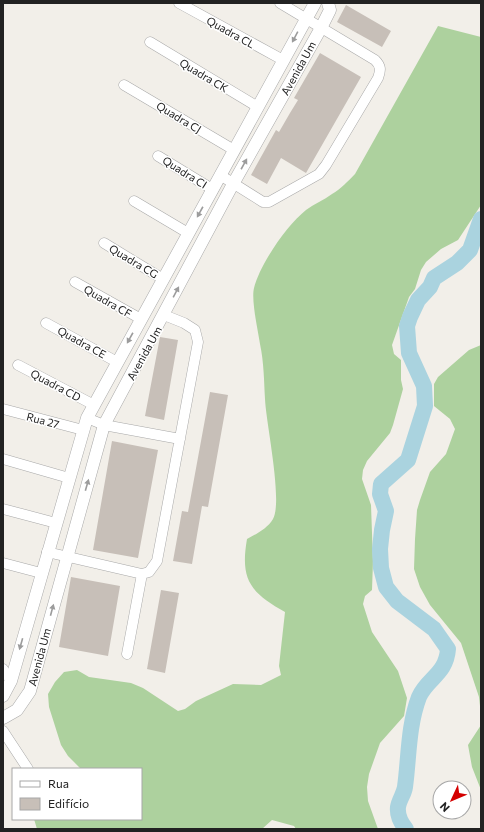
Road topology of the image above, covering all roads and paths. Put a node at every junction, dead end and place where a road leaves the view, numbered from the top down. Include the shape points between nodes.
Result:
1 (179, 3) edge
2 (280, 3) edge
3 (315, 3) edge
4 (328, 3) edge
5 (306, 18) junction
6 (321, 28) junction
7 (150, 42) dead end
8 (283, 60) junction
9 (124, 85) dead end
10 (258, 107) junction
11 (234, 150) junction
12 (158, 156) dead end
13 (220, 176) junction
14 (233, 184) junction
15 (212, 189) junction
16 (134, 201) dead end
17 (188, 233) junction
18 (104, 243) dead end
19 (163, 278) junction
20 (75, 282) dead end
21 (164, 315) junction
22 (141, 319) junction
23 (46, 323) dead end
24 (117, 362) junction
25 (18, 365) dead end
26 (94, 405) junction
27 (3, 409) edge
28 (87, 418) junction
29 (104, 425) junction
30 (83, 430) junction
31 (180, 439) junction
32 (3, 460) edge
33 (69, 478) junction
34 (3, 509) edge
35 (56, 523) junction
36 (47, 552) junction
37 (66, 557) junction
38 (3, 563) edge
39 (41, 573) junction
40 (142, 574) junction
41 (127, 654) dead end
42 (3, 669) edge
43 (11, 681) junction
44 (3, 696) edge
45 (3, 718) edge
46 (3, 731) edge
47 (27, 768) edge

1 - 8 street, Quadra CL
2 - 5 street
3 - 5 street, Avenida Um
4 - 6 street, Avenida Um via 330,10
5 - 6 street
5 -> 8 street, Avenida Um
14 -> 6 street, Avenida Um
6 - 14 street via 375,60 381,70 378,78 319,174 269,202 257,199
7 - 10 street, Quadra CK
8 - 10 street, Avenida Um
9 - 11 street, Quadra CJ
10 - 11 street, Avenida Um
11 - 13 street, Avenida Um
12 - 15 street, Quadra CI
13 - 14 street
13 - 15 street, Avenida Um
21 -> 14 street, Avenida Um
15 -> 17 street, Avenida Um
16 - 17 street
17 - 19 street, Avenida Um
18 - 19 street, Quadra CG
19 - 22 street, Avenida Um
20 - 22 street, Quadra CF
21 - 29 street, Avenida Um
21 - 31 street via 195,330 198,342
22 -> 24 street, Avenida Um
23 - 24 street, Quadra CE
24 - 26 street, Avenida Um
25 - 26 street, Quadra CD
26 - 28 street, Avenida Um
27 - 30 street, Rua 27
28 - 29 street
28 - 30 street, Avenida Um
29 - 31 street
37 -> 29 street, Avenida Um
30 - 33 street, Avenida Um
31 - 40 street via 157,561 149,572
32 - 33 street
33 - 35 street, Avenida Um
34 - 35 street
35 - 36 street, Avenida Um
36 - 37 street
36 - 39 street, Avenida Um
37 - 40 street
45 -> 37 street, Avenida Um via 17,710 30,691
38 - 39 street
39 -> 43 street, Avenida Um
40 - 41 street
42 - 43 street
43 - 44 street, Avenida Um
46 - 47 street

